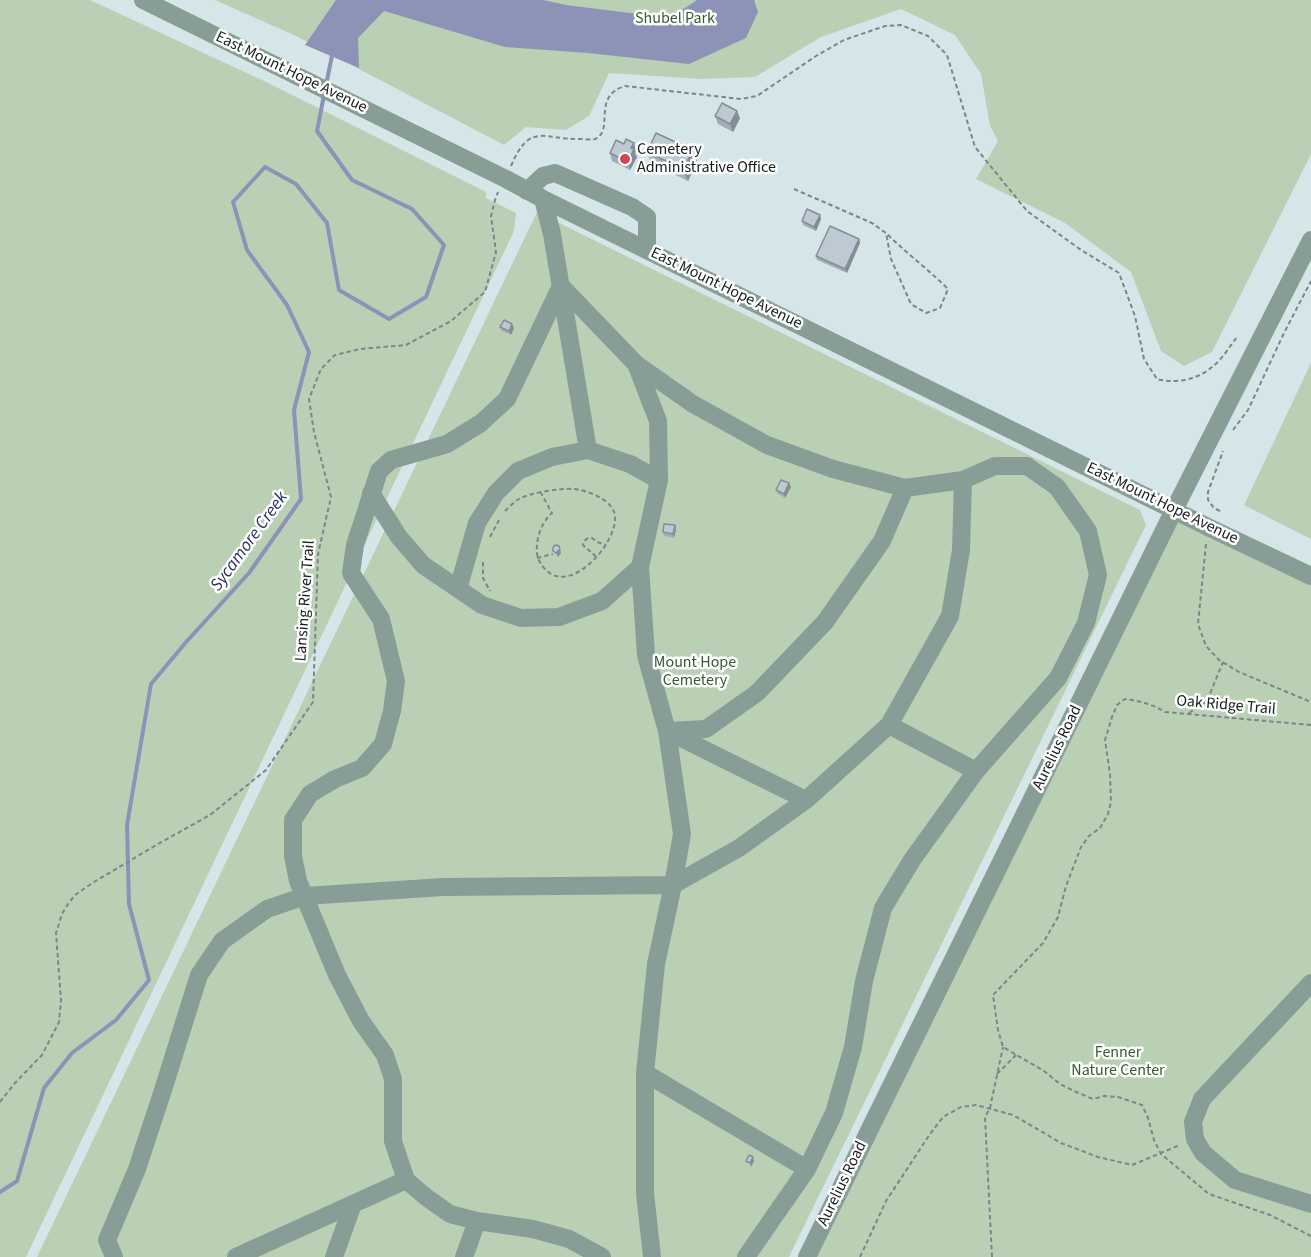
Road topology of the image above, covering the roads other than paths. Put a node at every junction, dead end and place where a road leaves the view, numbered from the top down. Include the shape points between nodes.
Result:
1 (143, 0) edge
2 (535, 195) junction
3 (1311, 240) edge
4 (647, 250) junction
5 (561, 286) junction
6 (636, 364) junction
7 (588, 450) junction
8 (659, 480) junction
9 (963, 480) junction
10 (905, 488) junction
11 (371, 493) junction
12 (1174, 510) junction
13 (640, 567) junction
14 (1311, 576) edge
15 (458, 589) junction
16 (889, 725) junction
17 (667, 731) junction
18 (976, 771) junction
19 (806, 800) junction
20 (673, 885) junction
21 (305, 897) junction
22 (1311, 983) edge
23 (645, 1073) junction
24 (807, 1169) junction
25 (406, 1180) junction
26 (353, 1204) junction
27 (1311, 1204) edge
28 (477, 1221) junction
29 (114, 1257) edge
30 (236, 1257) edge
31 (334, 1257) edge
32 (465, 1257) edge
33 (602, 1257) edge
34 (652, 1257) edge
35 (746, 1257) edge
36 (807, 1257) edge

1 - 2 street, East Mount Hope Avenue
2 - 4 street, East Mount Hope Avenue
2 - 4 street via 543,176 555,173 632,207 647,217
2 - 5 street via 552,234
3 - 12 street, Aurelius Road
4 - 12 street, East Mount Hope Avenue
5 - 6 street
5 - 7 street
5 - 11 street via 507,399 481,423 447,444 392,460 379,471
6 - 8 street via 658,421
6 - 10 street via 693,404 767,446
7 - 8 street
7 - 15 street via 552,457 518,471 496,493 477,523
8 - 13 street
9 - 10 street
9 - 16 street via 961,550 950,616
9 - 18 street via 994,466 1027,466 1057,487 1088,531 1098,575 1086,623 1058,678
10 - 17 street via 882,541 825,622 757,693 706,729
11 - 15 street via 399,537 423,565
11 - 21 street via 351,573 381,619 396,681 392,711 383,744 362,768 310,794 294,820 293,856
12 - 14 street, East Mount Hope Avenue
12 - 36 street, Aurelius Road
13 - 15 street via 602,601 559,617 521,618 482,604
13 - 17 street via 646,655
16 - 18 street
16 - 19 street
17 - 19 street
17 - 20 street via 682,834
18 - 24 street via 883,908 864,981 853,1047 834,1113
19 - 20 street via 739,848
20 - 21 street via 443,887
20 - 23 street via 656,964
21 - 25 street via 337,975 361,1021 385,1055 393,1079 393,1141
21 - 29 street via 267,909 222,941 199,975 137,1169 107,1240
22 - 27 street via 1202,1099 1193,1122 1194,1139 1203,1153 1235,1180
23 - 24 street
23 - 34 street via 645,1193
24 - 35 street
25 - 26 street
25 - 28 street via 450,1214
26 - 30 street
26 - 31 street
28 - 32 street
28 - 33 street via 569,1239

